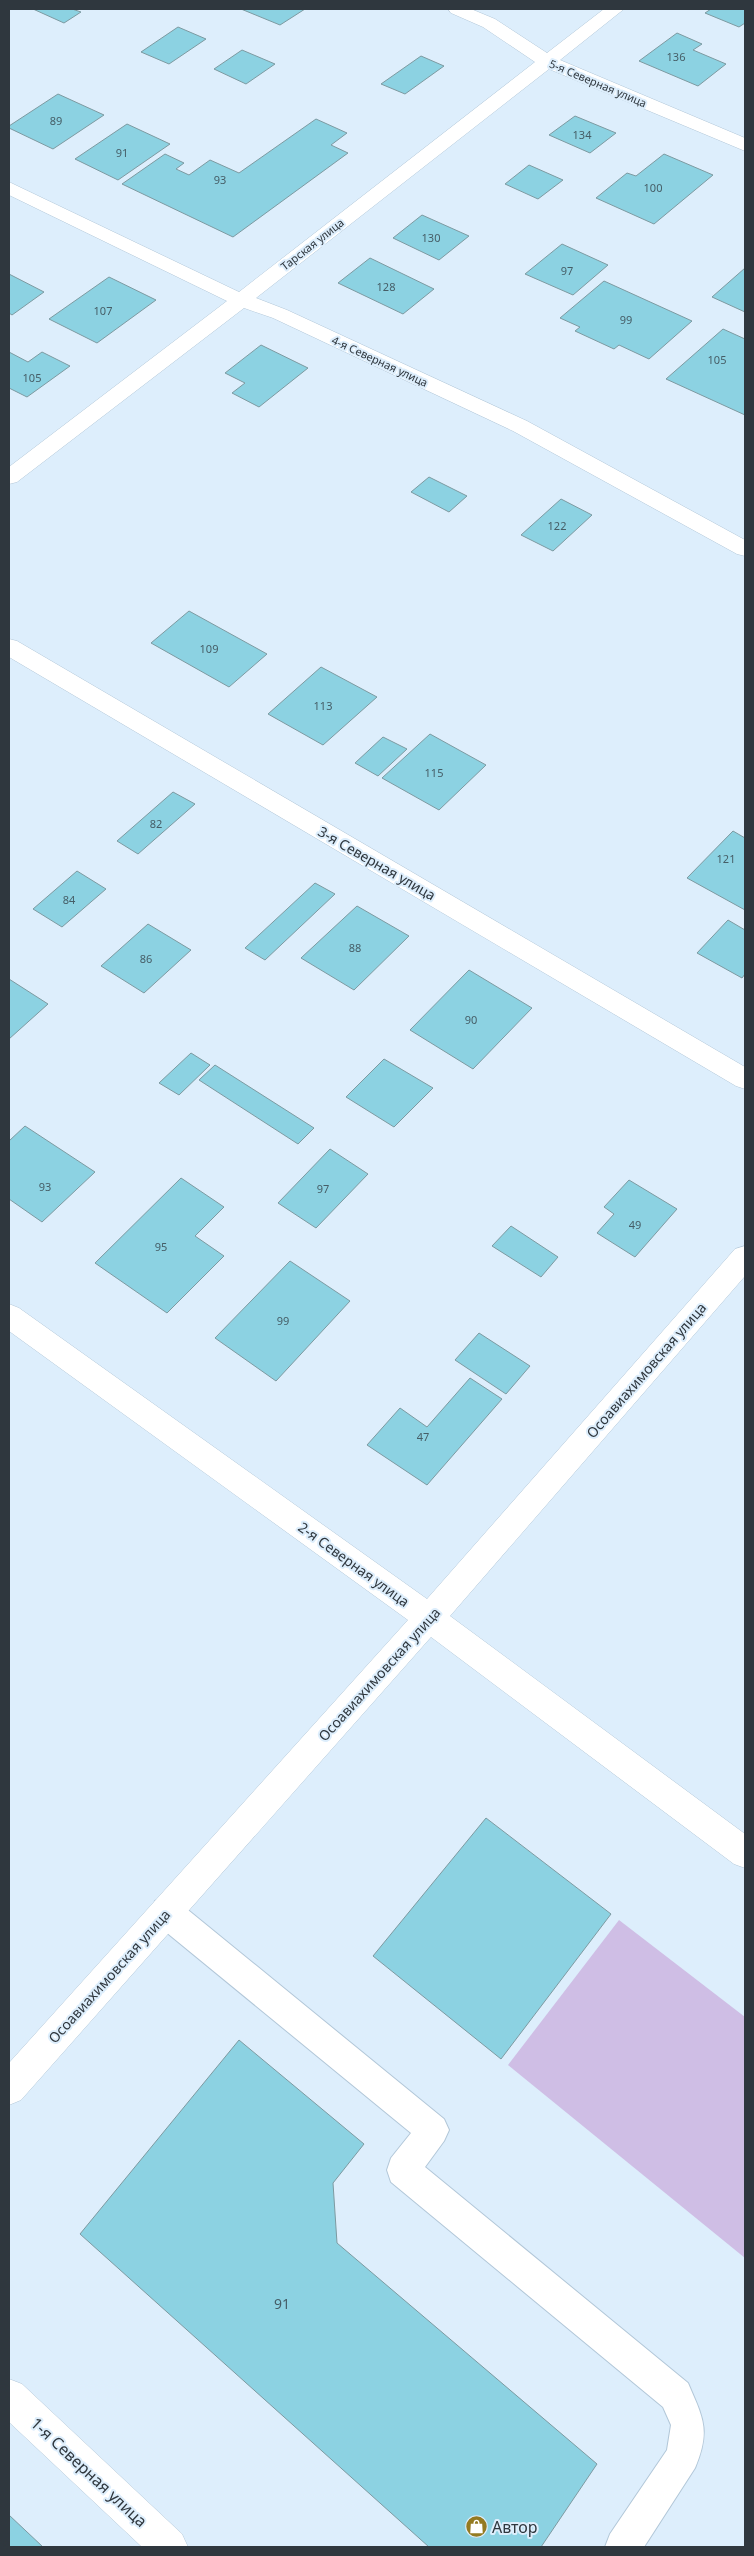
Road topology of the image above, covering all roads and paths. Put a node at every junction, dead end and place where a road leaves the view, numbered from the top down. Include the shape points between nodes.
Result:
1 (457, 9) edge
2 (614, 9) edge
3 (546, 60) junction
4 (745, 145) edge
5 (9, 188) edge
6 (242, 300) junction
7 (9, 477) edge
8 (745, 549) edge
9 (9, 647) edge
10 (745, 1079) edge
11 (745, 1257) edge
12 (9, 1316) edge
13 (429, 1618) junction
14 (745, 1853) edge
15 (166, 1912) junction
16 (9, 2088) edge
17 (13, 2410) edge
18 (169, 2547) edge
19 (623, 2547) edge

1 - 3 street, 5-я Северная улица via 489,23
2 - 3 street, Тарская улица
3 - 4 street, 5-я Северная улица
3 - 6 street, Тарская улица
5 - 6 street, 4-я Северная улица
6 - 7 street, Тарская улица
6 - 8 street, 4-я Северная улица via 280,314 520,426
9 - 10 street, 3-я Северная улица
11 - 13 street, Осоавиахимовская улица
12 - 13 street, 2-я Северная улица
13 - 14 street, 2-я Северная улица
13 - 15 street, Осоавиахимовская улица
15 - 16 street, Осоавиахимовская улица
15 - 19 lane via 432,2130 403,2170 676,2395 688,2424 682,2456
17 - 18 street, 1-я Северная улица

